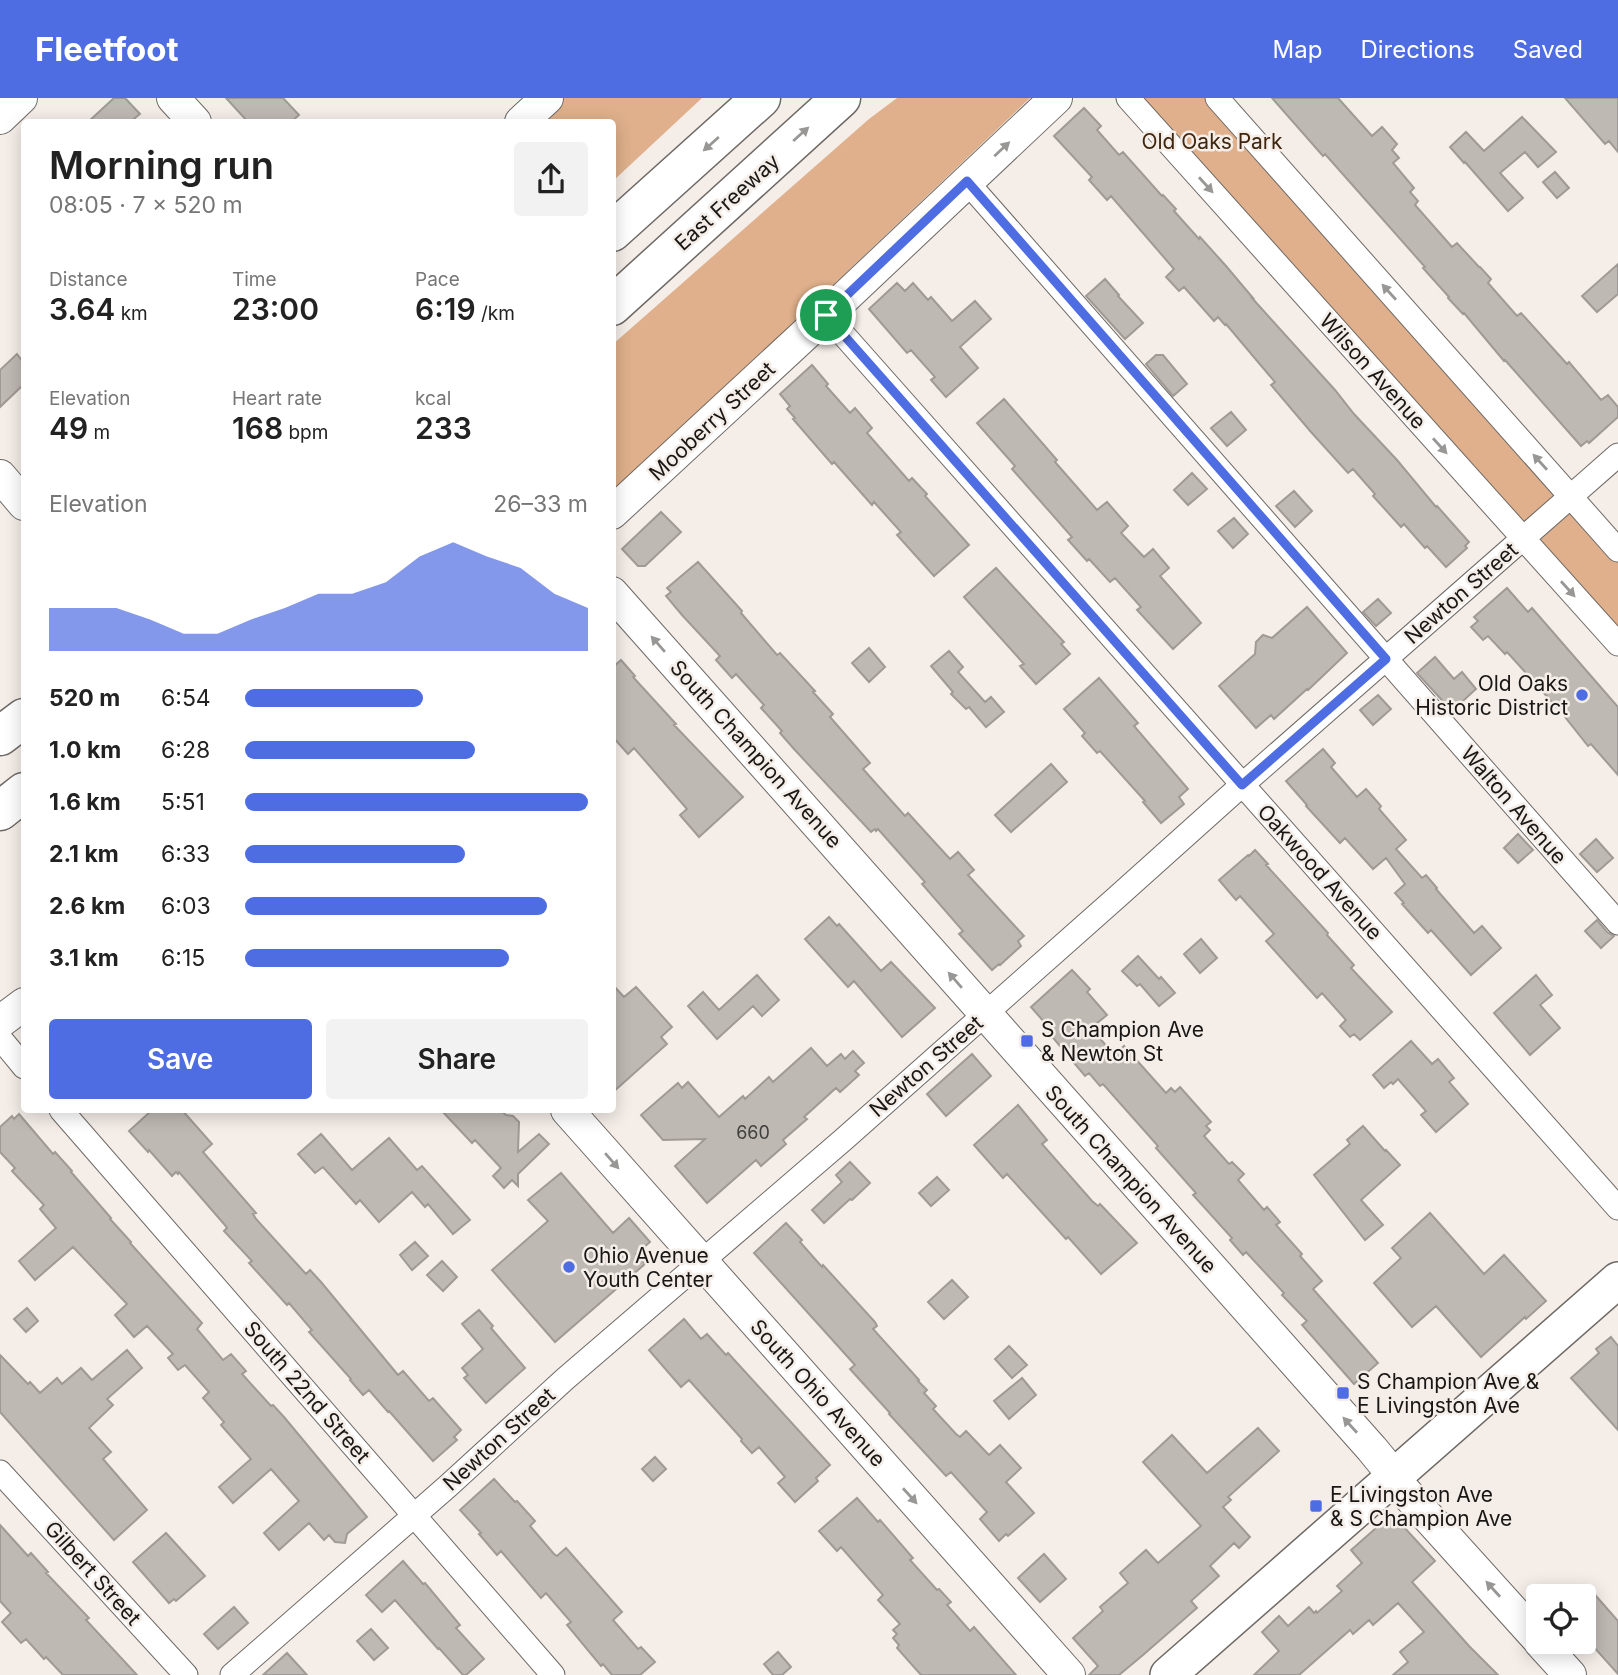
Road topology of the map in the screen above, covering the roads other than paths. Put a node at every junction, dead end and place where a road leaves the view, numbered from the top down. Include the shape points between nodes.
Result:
1 (21, 98) edge
2 (173, 98) edge
3 (547, 98) edge
4 (761, 98) edge
5 (841, 98) edge
6 (1056, 98) edge
7 (1128, 98) edge
8 (1217, 98) edge
9 (0, 118) edge
10 (192, 119) edge
11 (525, 119) edge
12 (967, 181) junction
13 (616, 228) edge
14 (616, 302) edge
15 (826, 315) junction
16 (1618, 455) edge
17 (0, 477) edge
18 (1570, 496) junction
19 (21, 501) edge
20 (616, 509) edge
21 (1522, 538) junction
22 (1618, 550) edge
23 (616, 598) edge
24 (1618, 644) edge
25 (1386, 659) junction
26 (21, 720) edge
27 (0, 736) edge
28 (1242, 785) junction
29 (21, 794) edge
30 (0, 811) edge
31 (1618, 923) edge
32 (21, 1006) edge
33 (986, 1014) junction
34 (0, 1022) edge
35 (0, 1038) edge
36 (21, 1063) edge
37 (64, 1113) edge
38 (570, 1113) edge
39 (1618, 1208) edge
40 (701, 1261) junction
41 (1618, 1280) edge
42 (0, 1472) edge
43 (1394, 1477) junction
44 (415, 1516) junction
45 (1526, 1625) edge
46 (1551, 1654) edge
47 (186, 1675) edge
48 (232, 1675) edge
49 (553, 1675) edge
50 (1069, 1675) edge
51 (1168, 1675) edge
52 (1570, 1675) edge

1 - 9 street
2 - 10 street
3 - 11 street
4 -> 13 highway
14 -> 5 highway, East Freeway
12 -> 6 street, Mooberry Street
7 -> 21 street, Wilson Avenue
18 -> 8 street
12 - 15 street, Mooberry Street
12 - 25 street, Walton Avenue
15 - 20 street, Mooberry Street
15 - 28 street, Oakwood Avenue
16 - 18 street, Newton Street
17 - 19 street
18 - 21 street, Newton Street
18 - 22 street
21 -> 24 street, Wilson Avenue
21 - 25 street, Newton Street
33 -> 23 street, South Champion Avenue
25 - 28 street, Newton Street
25 - 31 street, Walton Avenue
26 - 27 highway
28 - 33 street, Newton Street
28 - 39 street, Oakwood Avenue
29 - 30 highway
32 - 34 street
33 - 40 street, Newton Street
43 -> 33 street, South Champion Avenue
35 - 36 street
37 - 44 street, South 22nd Street
38 -> 40 street, South Ohio Avenue
40 - 44 street, Newton Street
40 -> 50 street, South Ohio Avenue
41 - 43 main road
42 - 47 street, Gilbert Street
45 -> 43 street, South Champion Avenue
43 - 51 main road
44 - 48 street, Newton Street
44 - 49 street, South 22nd Street
46 - 52 street, South Champion Avenue

